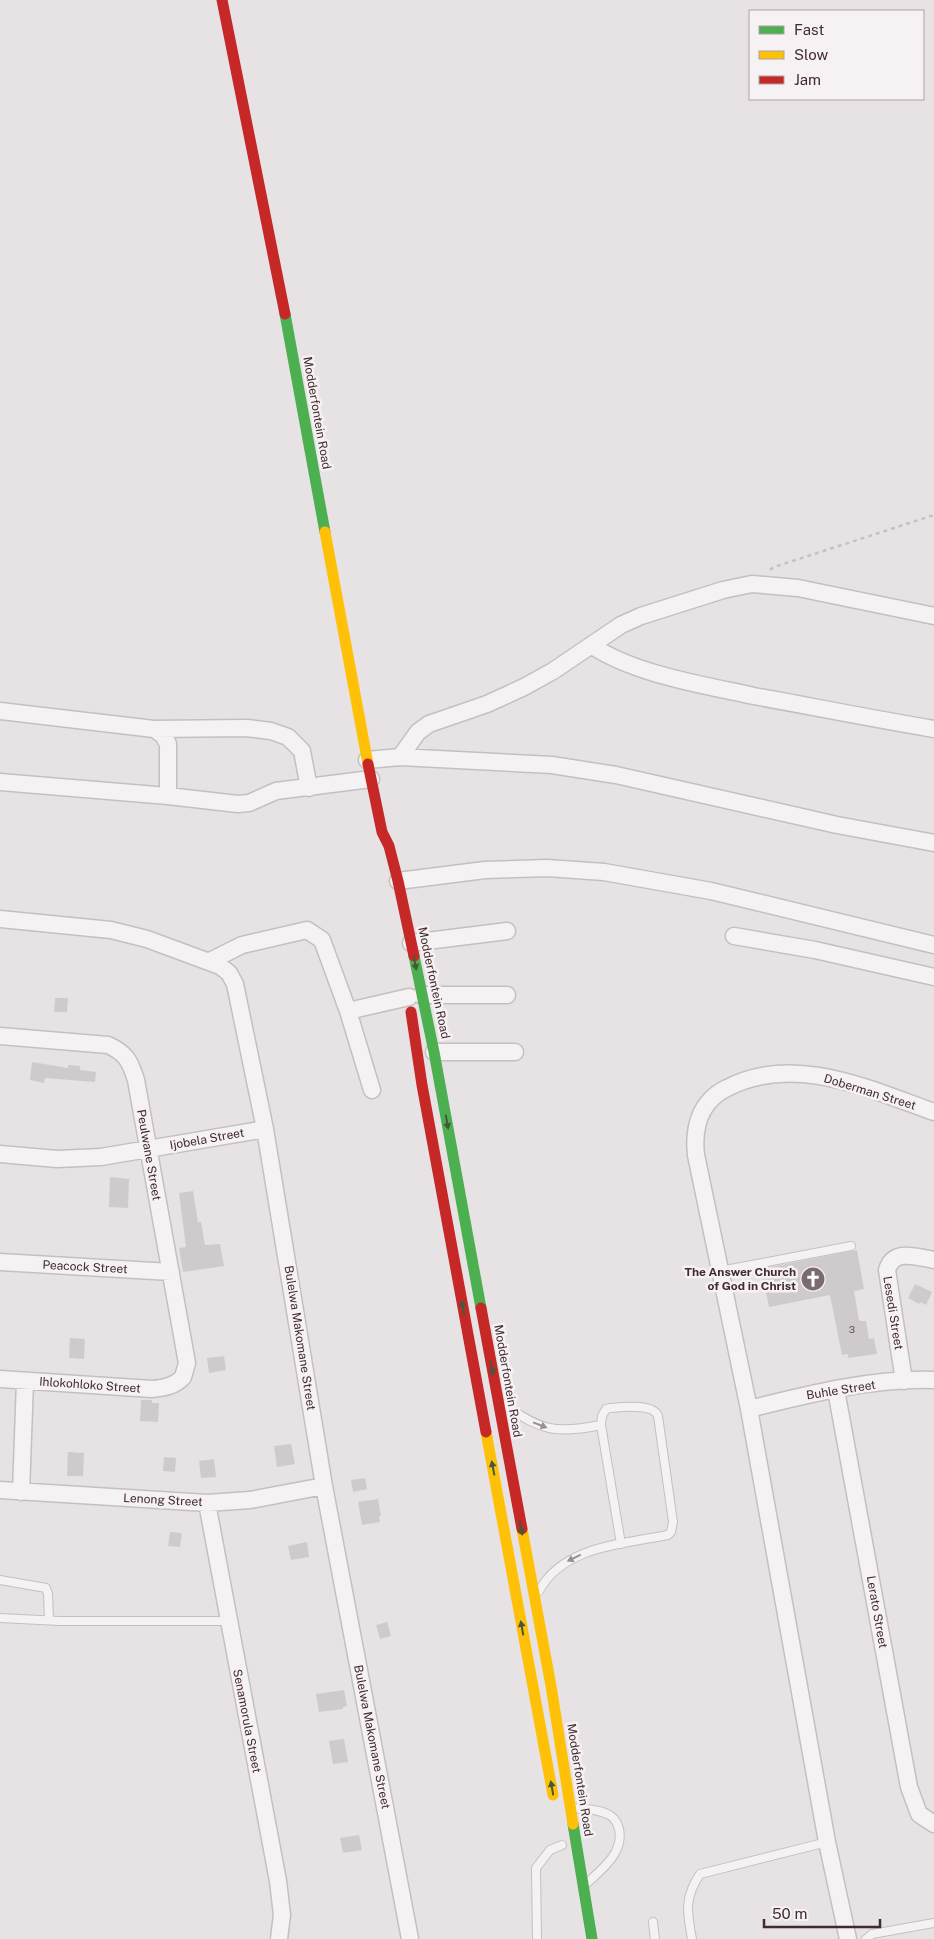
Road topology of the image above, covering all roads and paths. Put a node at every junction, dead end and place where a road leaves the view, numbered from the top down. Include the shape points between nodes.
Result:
1 (222, 0) edge
2 (934, 515) edge
3 (752, 584) junction
4 (934, 616) edge
5 (591, 645) junction
6 (0, 711) edge
7 (154, 729) junction
8 (934, 729) edge
9 (400, 757) junction
10 (367, 760) junction
11 (371, 779) junction
12 (0, 782) edge
13 (309, 788) junction
14 (168, 796) junction
15 (934, 842) edge
16 (392, 879) junction
17 (0, 919) edge
18 (507, 931) dead end
19 (734, 936) dead end
20 (411, 943) junction
21 (934, 945) edge
22 (210, 961) junction
23 (934, 977) edge
24 (413, 993) junction
25 (507, 995) dead end
26 (348, 1011) junction
27 (0, 1036) edge
28 (434, 1052) junction
29 (515, 1052) dead end
30 (372, 1090) dead end
31 (934, 1112) edge
32 (265, 1129) junction
33 (148, 1150) junction
34 (0, 1154) edge
35 (851, 1246) dead end
36 (934, 1260) edge
37 (0, 1262) edge
38 (720, 1271) junction
39 (171, 1272) junction
40 (0, 1379) edge
41 (934, 1380) edge
42 (25, 1381) junction
43 (904, 1381) junction
44 (179, 1382) joint
45 (836, 1390) junction
46 (498, 1401) junction
47 (749, 1409) junction
48 (602, 1425) junction
49 (324, 1486) junction
50 (0, 1490) edge
51 (21, 1492) junction
52 (207, 1503) junction
53 (620, 1544) junction
54 (0, 1580) edge
55 (534, 1601) junction
56 (0, 1618) edge
57 (49, 1620) junction
58 (228, 1621) junction
59 (555, 1807) dead end
60 (570, 1807) junction
61 (934, 1824) edge
62 (827, 1842) junction
63 (562, 1845) dead end
64 (584, 1886) junction
65 (652, 1922) dead end
66 (934, 1923) edge
67 (279, 1939) edge
68 (410, 1939) edge
69 (538, 1939) edge
70 (592, 1939) edge
71 (656, 1939) edge
72 (692, 1939) edge
73 (848, 1939) edge
74 (866, 1939) edge

1 - 10 main road, Modderfontein Road via 275,258
2 - 3 path via 774,567
3 - 4 street via 798,588
3 - 5 street via 641,616
5 - 8 street via 632,666 703,685
5 - 9 street via 524,687 430,724 418,732
6 - 7 street
7 - 13 street via 247,728 288,737 302,751
7 - 14 street via 168,744
9 - 10 street
9 - 15 street via 552,765 616,775 837,825
10 - 11 main road, Modderfontein Road
11 - 13 street
11 - 16 main road, Modderfontein Road via 382,832 389,846
12 - 14 street
13 - 14 street via 276,791 249,803 238,804
16 - 20 main road, Modderfontein Road
16 - 21 street via 484,870 547,868 604,872 711,891
17 - 22 street, Bulelwa Makomane Street via 111,930
18 - 20 street
19 - 23 street via 815,950
20 -> 24 main road, Modderfontein Road
22 - 26 street via 242,945 307,930 322,940
22 - 32 street, Bulelwa Makomane Street via 230,974 235,984
24 - 25 street
24 - 26 street
24 - 28 main road, Modderfontein Road
59 -> 24 main road, Modderfontein Road via 422,1085
26 - 30 street
27 - 33 street, Peulwane Street via 108,1045 121,1051 131,1063 136,1080
28 - 29 street
28 -> 46 main road, Modderfontein Road
31 - 38 street, Doberman Street via 846,1082 797,1073 759,1076 718,1092 700,1114 694,1140
32 - 33 street, Ijobela Street
32 - 49 street, Bulelwa Makomane Street
33 - 34 street, Ijobela Street via 80,1159
33 - 39 street, Peulwane Street
35 - 38 lane
36 - 43 street, Lesedi Street via 901,1255 893,1258 887,1270
37 - 39 street, Peacock Street
38 - 47 street
39 - 44 street, Peulwane Street via 187,1363 184,1377
40 - 42 street, Ihlokohloko Street
41 - 43 street, Buhle Street
42 - 44 street, Ihlokohloko Street via 152,1389
42 - 51 street
43 - 45 street, Buhle Street
45 - 47 street, Buhle Street
45 - 61 street, Lerato Street via 909,1787 919,1814
46 -> 48 lane via 538,1426 552,1430
46 -> 55 main road, Modderfontein Road
47 - 62 street
48 - 53 lane
48 - 53 lane via 603,1412 610,1408 651,1408 658,1416 673,1528 668,1536
49 - 52 street, Lenong Street via 250,1500
49 - 68 street, Bulelwa Makomane Street
50 - 51 street, Lenong Street
51 - 52 street, Lenong Street
52 - 58 street, Senamorula Street
53 -> 55 lane via 585,1553 554,1570
54 - 57 lane via 46,1588
55 - 60 main road, Modderfontein Road
56 - 57 lane
57 - 58 lane
58 - 67 street, Senamorula Street via 278,1881 282,1915
60 - 64 main road, Modderfontein Road
60 - 64 lane via 596,1810 610,1816 617,1822 620,1834 616,1852
62 - 72 lane via 700,1874 691,1888 687,1914
62 - 73 street
63 - 69 lane via 550,1850 536,1868
64 - 70 main road, Modderfontein Road
65 - 71 lane
66 - 74 lane via 872,1934

